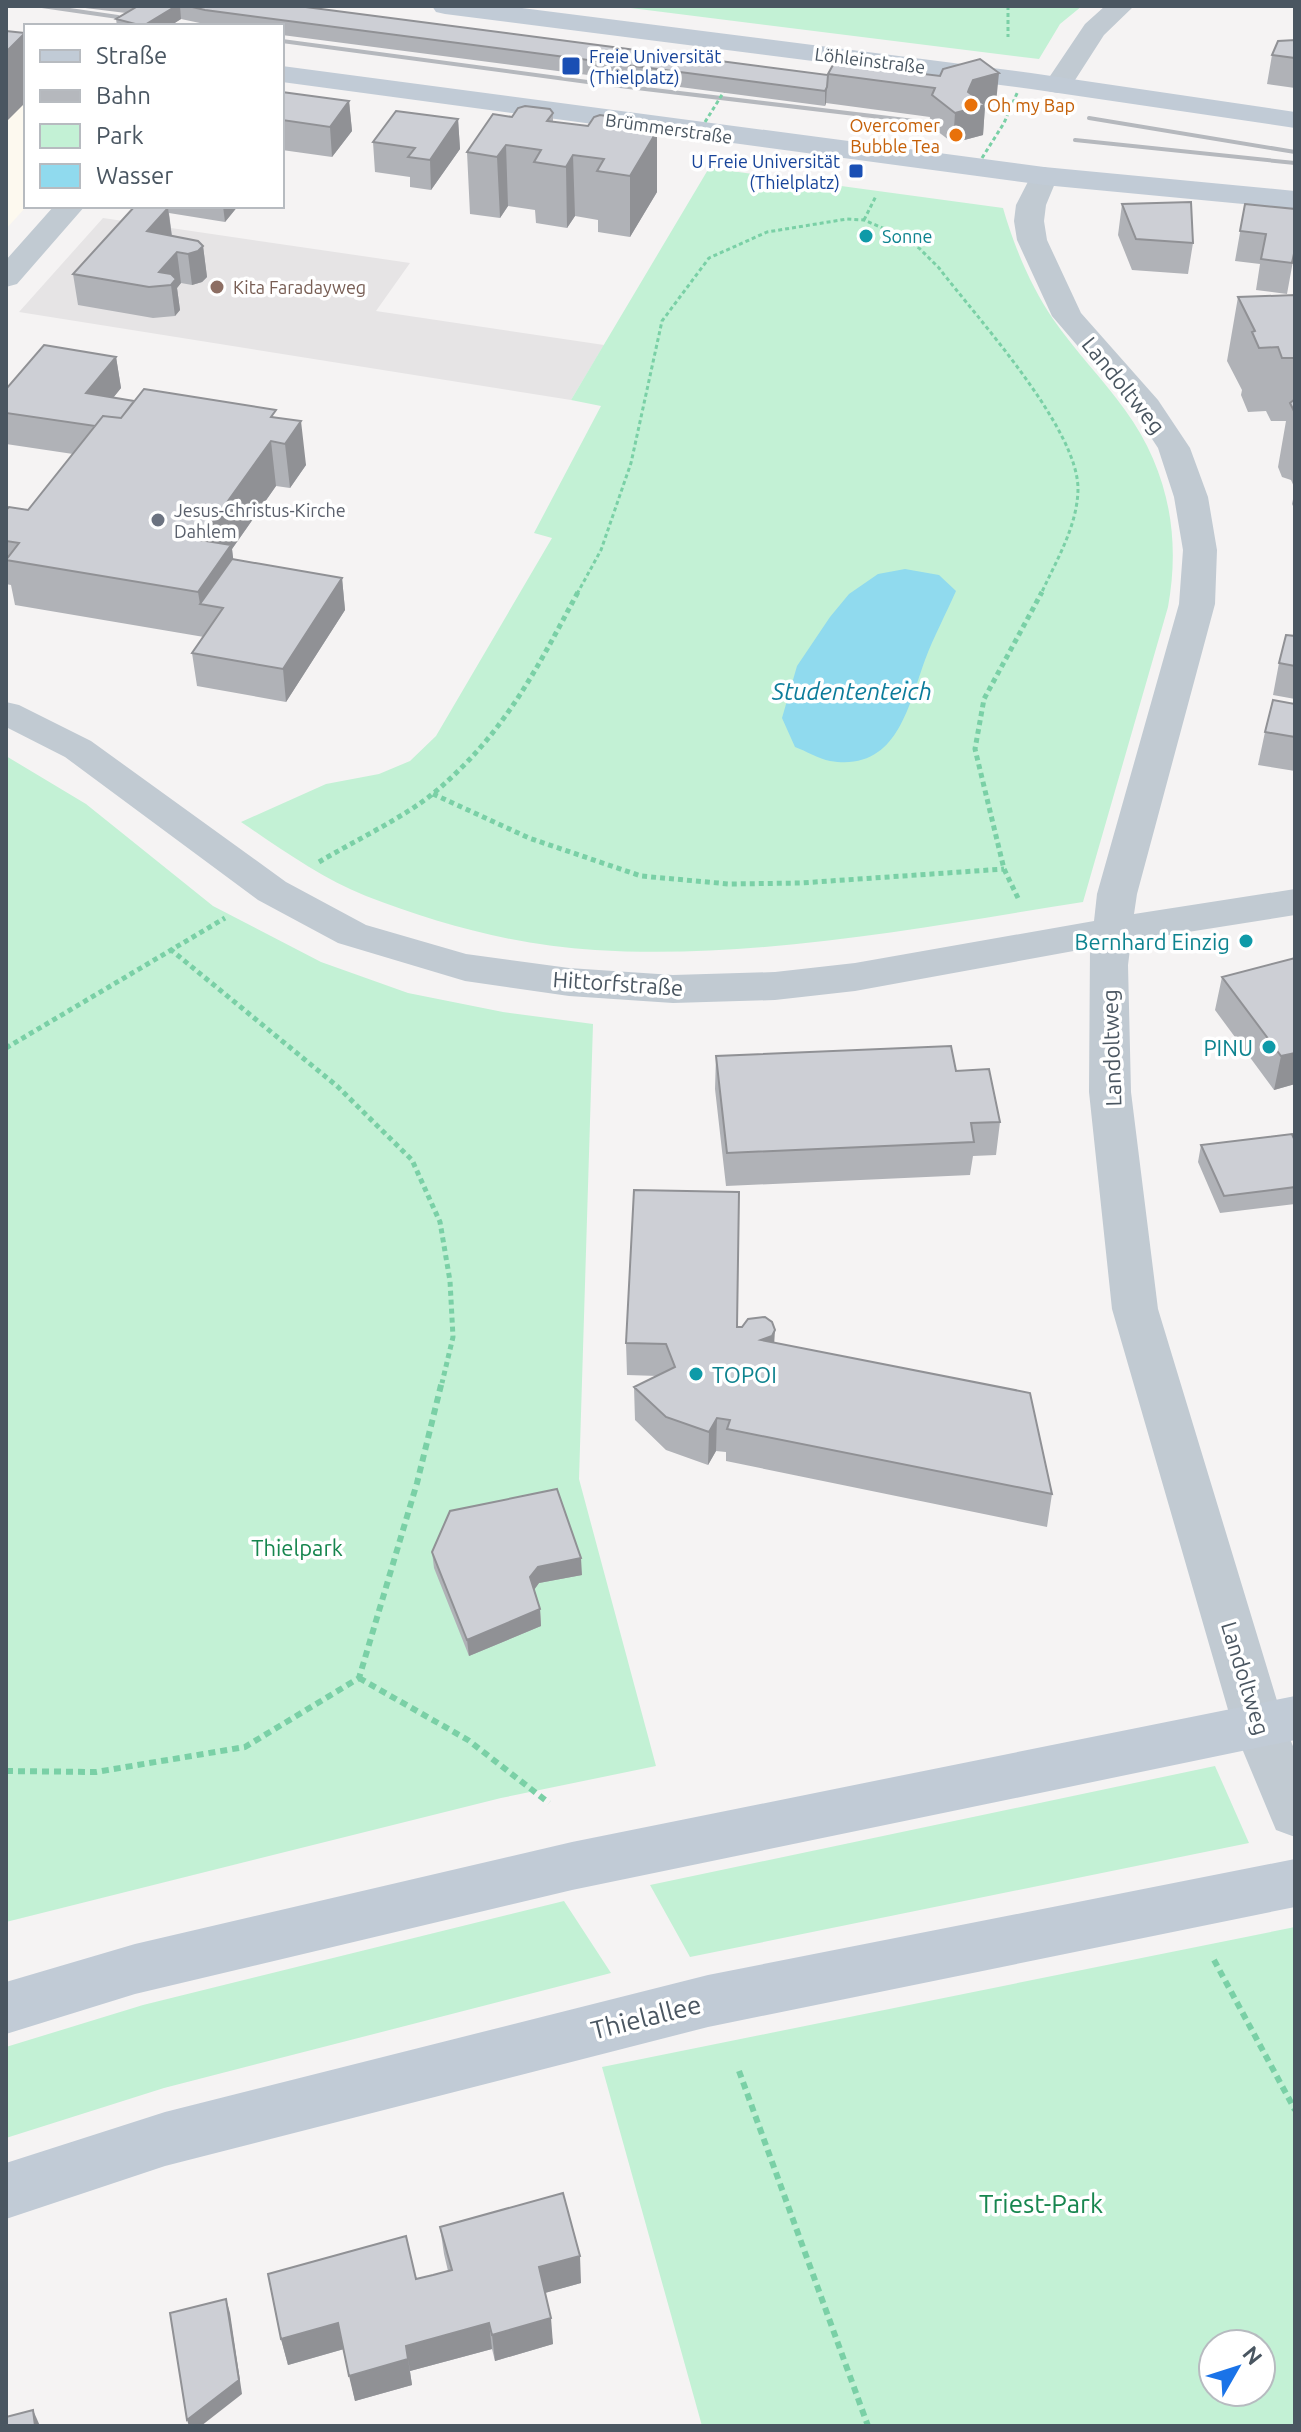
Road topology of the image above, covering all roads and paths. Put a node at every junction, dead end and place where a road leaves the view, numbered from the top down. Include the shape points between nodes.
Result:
1 (445, 6) edge
2 (1008, 6) edge
3 (1121, 6) edge
4 (1008, 40) dead end
5 (284, 74) edge
6 (729, 84) edge
7 (1058, 85) junction
8 (1018, 91) dead end
9 (1295, 120) edge
10 (705, 122) dead end
11 (982, 158) dead end
12 (1044, 176) junction
13 (881, 187) dead end
14 (1295, 200) edge
15 (68, 208) edge
16 (864, 220) junction
17 (6, 278) edge
18 (6, 713) edge
19 (433, 794) junction
20 (311, 867) dead end
21 (1004, 869) junction
22 (1295, 902) edge
23 (1022, 907) dead end
24 (238, 911) dead end
25 (1110, 931) junction
26 (170, 949) junction
27 (6, 1048) edge
28 (359, 1678) junction
29 (1277, 1722) edge
30 (6, 1771) edge
31 (549, 1803) dead end
32 (1295, 1814) edge
33 (1295, 1883) edge
34 (1208, 1948) dead end
35 (6, 2008) edge
36 (739, 2071) dead end
37 (1295, 2110) edge
38 (6, 2191) edge
39 (868, 2426) edge

1 - 7 main road, Löhleinstraße
2 - 4 path
3 - 7 street via 1094,30
5 - 12 main road, Brümmerstraße
6 - 10 path, bridge
7 - 9 main road, Löhleinstraße
8 - 11 path, bridge
12 - 14 main road, Brümmerstraße
12 - 25 street, Landoltweg via 1031,205 1032,240 1067,316 1147,407 1174,448 1191,497 1200,550 1197,604
13 - 16 path
15 - 17 street
16 - 19 path via 767,232 709,258 685,287 662,321 631,463 601,550 531,680 487,744
16 - 21 path via 919,248 939,268 1047,409 1068,451 1078,488 1073,523 984,699 975,749
18 - 25 street, Hittorfstraße via 78,749 272,891 352,934 465,967 673,989 775,986 855,977
19 - 20 path
19 - 21 path via 529,838 641,876 729,884
21 - 23 path
22 - 25 street, Hittorfstraße
24 - 26 path
25 - 29 street, Landoltweg via 1110,1092 1135,1309
26 - 27 path
26 - 28 path via 337,1086 412,1160 440,1222 453,1337 417,1483
28 - 30 path via 245,1747 96,1772
28 - 31 path via 468,1740
29 - 32 street, Landoltweg
29 - 35 main road via 572,1866 135,1969
33 - 38 main road, Thielallee via 708,2001 165,2139
34 - 37 path
36 - 39 path

